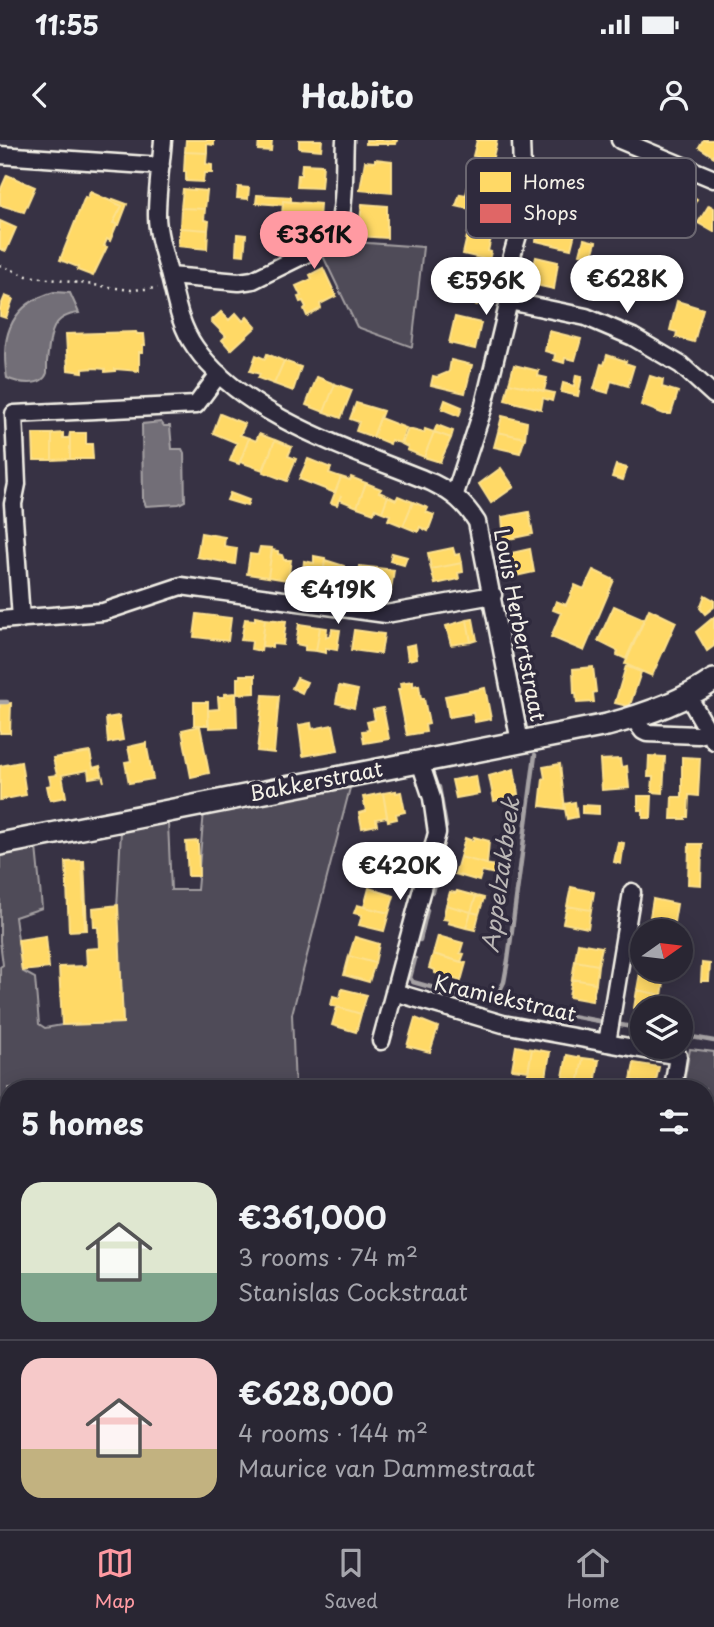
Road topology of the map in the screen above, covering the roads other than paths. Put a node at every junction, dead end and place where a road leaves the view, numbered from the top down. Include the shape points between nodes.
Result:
1 (163, 140) edge
2 (345, 140) edge
3 (521, 140) edge
4 (620, 140) edge
5 (0, 155) edge
6 (522, 158) edge
7 (663, 158) edge
8 (161, 166) junction
9 (696, 172) edge
10 (714, 179) edge
11 (517, 238) edge
12 (171, 282) junction
13 (509, 301) junction
14 (219, 374) junction
15 (714, 395) edge
16 (455, 494) junction
17 (493, 595) junction
18 (21, 619) junction
19 (0, 620) edge
20 (714, 680) edge
21 (688, 696) junction
22 (632, 719) junction
23 (712, 735) edge
24 (520, 742) junction
25 (421, 762) junction
26 (0, 844) edge
27 (632, 892) dead end
28 (394, 992) junction
29 (381, 1041) dead end
30 (607, 1043) junction
31 (674, 1080) edge

1 - 8 street, Louis Herbertstraat
2 - 12 street via 341,218 330,242 253,280
3 - 6 street
4 - 7 street
5 - 8 street
8 - 12 street, Louis Herbertstraat via 157,216
9 - 10 street
11 - 13 street via 507,273
12 - 14 street, Louis Herbertstraat via 178,315 195,347
13 - 15 street via 586,317 633,337 681,365
13 - 16 street via 483,409
14 - 16 street, Louis Herbertstraat via 284,421
14 - 18 street via 196,405 13,414 18,484 13,504
16 - 17 street, Louis Herbertstraat via 477,522
17 - 18 street via 386,614 181,586 103,612
17 - 24 street, Louis Herbertstraat
18 - 19 street
20 - 21 street, Bakkerstraat
21 - 22 street, Bakkerstraat
21 - 23 street
22 - 23 street via 647,733
22 - 24 street, Bakkerstraat
24 - 25 street, Bakkerstraat
25 - 26 street, Bakkerstraat
25 - 28 street via 437,833
27 - 30 street
28 - 29 street
28 - 30 street, Kramiekstraat via 503,1024
30 - 31 street, Kramiekstraat via 678,1056

